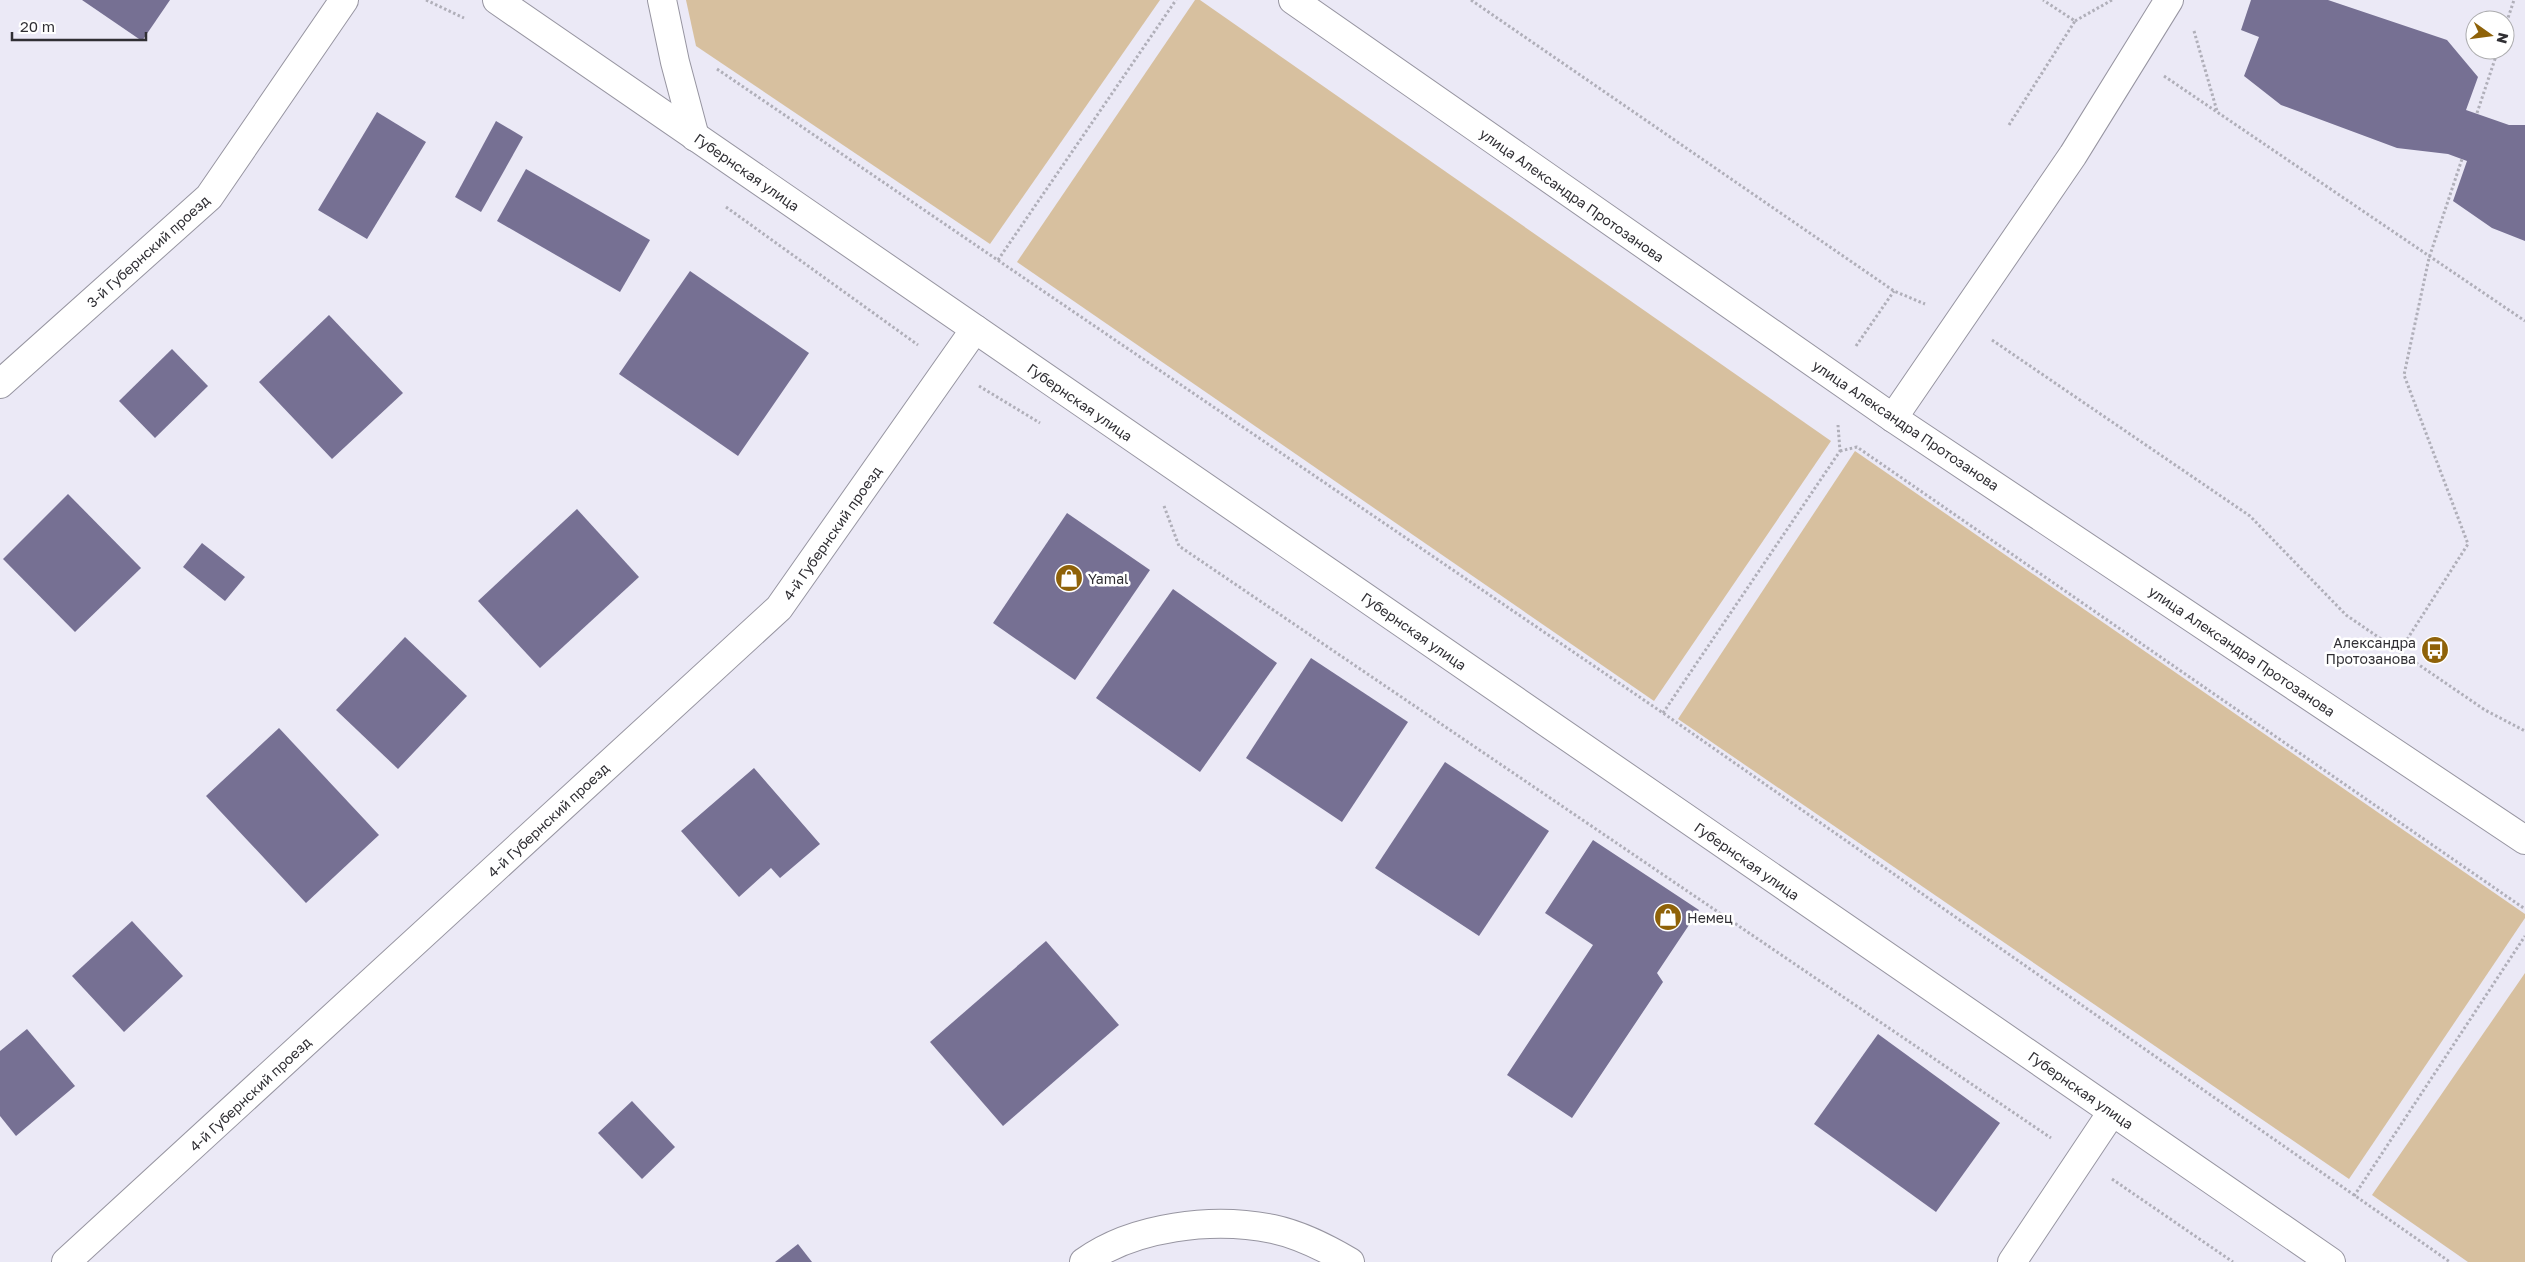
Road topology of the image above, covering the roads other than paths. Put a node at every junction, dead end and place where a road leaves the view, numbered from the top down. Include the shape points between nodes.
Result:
1 (344, 0) edge
2 (498, 0) edge
3 (662, 0) edge
4 (1293, 0) edge
5 (2169, 0) edge
6 (695, 137) junction
7 (975, 329) junction
8 (0, 384) edge
9 (1893, 418) junction
10 (2525, 840) edge
11 (2112, 1112) junction
12 (66, 1262) edge
13 (1084, 1262) edge
14 (1350, 1262) edge
15 (2012, 1262) edge
16 (2331, 1262) edge

1 - 8 street, 3-й Губернский проезд via 209,197
2 - 6 street, Губернская улица
3 - 6 street
4 - 9 street, улица Александра Протозанова
5 - 9 street via 2073,155
6 - 7 street, Губернская улица
7 - 11 street, Губернская улица
7 - 12 street, 4-й Губернский проезд via 779,608
9 - 10 street, улица Александра Протозанова
11 - 15 street
11 - 16 street, Губернская улица
13 - 14 street via 1133,1238 1179,1226 1226,1223 1273,1229 1318,1244

